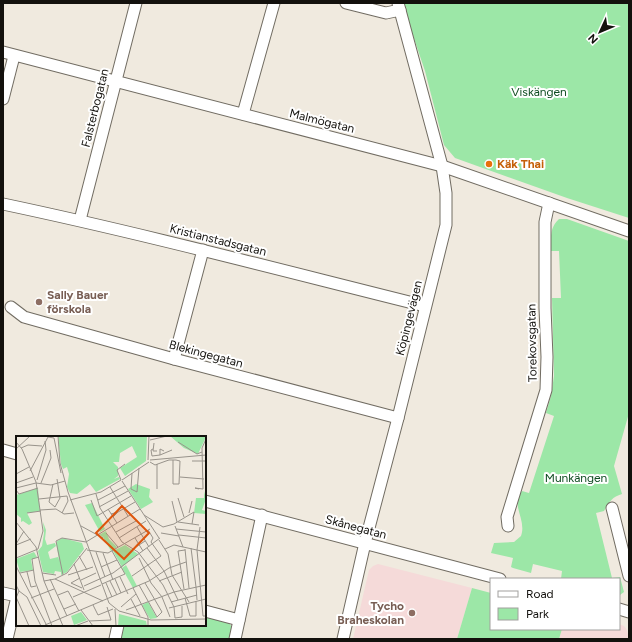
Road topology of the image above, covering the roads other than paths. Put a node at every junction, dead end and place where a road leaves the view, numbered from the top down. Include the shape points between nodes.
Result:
1 (136, 3) edge
2 (274, 3) edge
3 (346, 3) edge
4 (399, 6) edge
5 (3, 52) edge
6 (14, 56) junction
7 (116, 81) junction
8 (3, 99) edge
9 (243, 114) junction
10 (442, 166) junction
11 (549, 203) junction
12 (3, 204) edge
13 (80, 220) junction
14 (629, 231) edge
15 (202, 250) junction
16 (425, 306) junction
17 (11, 307) dead end
18 (174, 359) junction
19 (398, 418) junction
20 (3, 450) edge
21 (16, 454) edge
22 (206, 501) edge
23 (612, 508) dead end
24 (262, 516) junction
25 (508, 526) dead end
26 (365, 543) junction
27 (629, 576) edge
28 (496, 578) edge
29 (3, 593) edge
30 (16, 597) edge
31 (16, 601) edge
32 (206, 611) edge
33 (239, 620) junction
34 (118, 626) edge
35 (7, 639) edge
36 (115, 639) edge
37 (235, 639) edge
38 (343, 639) edge

1 - 7 street, Falsterbogatan
2 - 9 street
3 - 4 street via 386,13
4 - 10 street, Köpingevägen
5 - 6 street, Malmögatan
6 - 7 street, Malmögatan
6 - 8 street
7 - 9 street, Malmögatan
7 - 13 street, Falsterbogatan
9 - 10 street, Malmögatan
10 - 11 street, Malmögatan
10 - 16 street, Köpingevägen via 446,193 446,225
11 - 14 street, Malmögatan
11 - 25 street, Torekovsgatan via 545,222 546,390 507,517
12 - 13 street, Kristianstadsgatan
13 - 15 street, Kristianstadsgatan
15 - 16 street, Kristianstadsgatan
15 - 18 street
16 - 19 street, Köpingevägen
17 - 18 street, Blekingegatan via 24,317
18 - 19 street, Blekingegatan
19 - 26 street, Köpingevägen
20 - 21 street
22 - 24 street, Skånegatan
23 - 27 street
24 - 26 street, Skånegatan
24 - 33 street
26 - 28 street, Skånegatan
26 - 38 street, Köpingevägen
29 - 30 street
31 - 35 street
32 - 33 street
33 - 37 street
34 - 36 street

